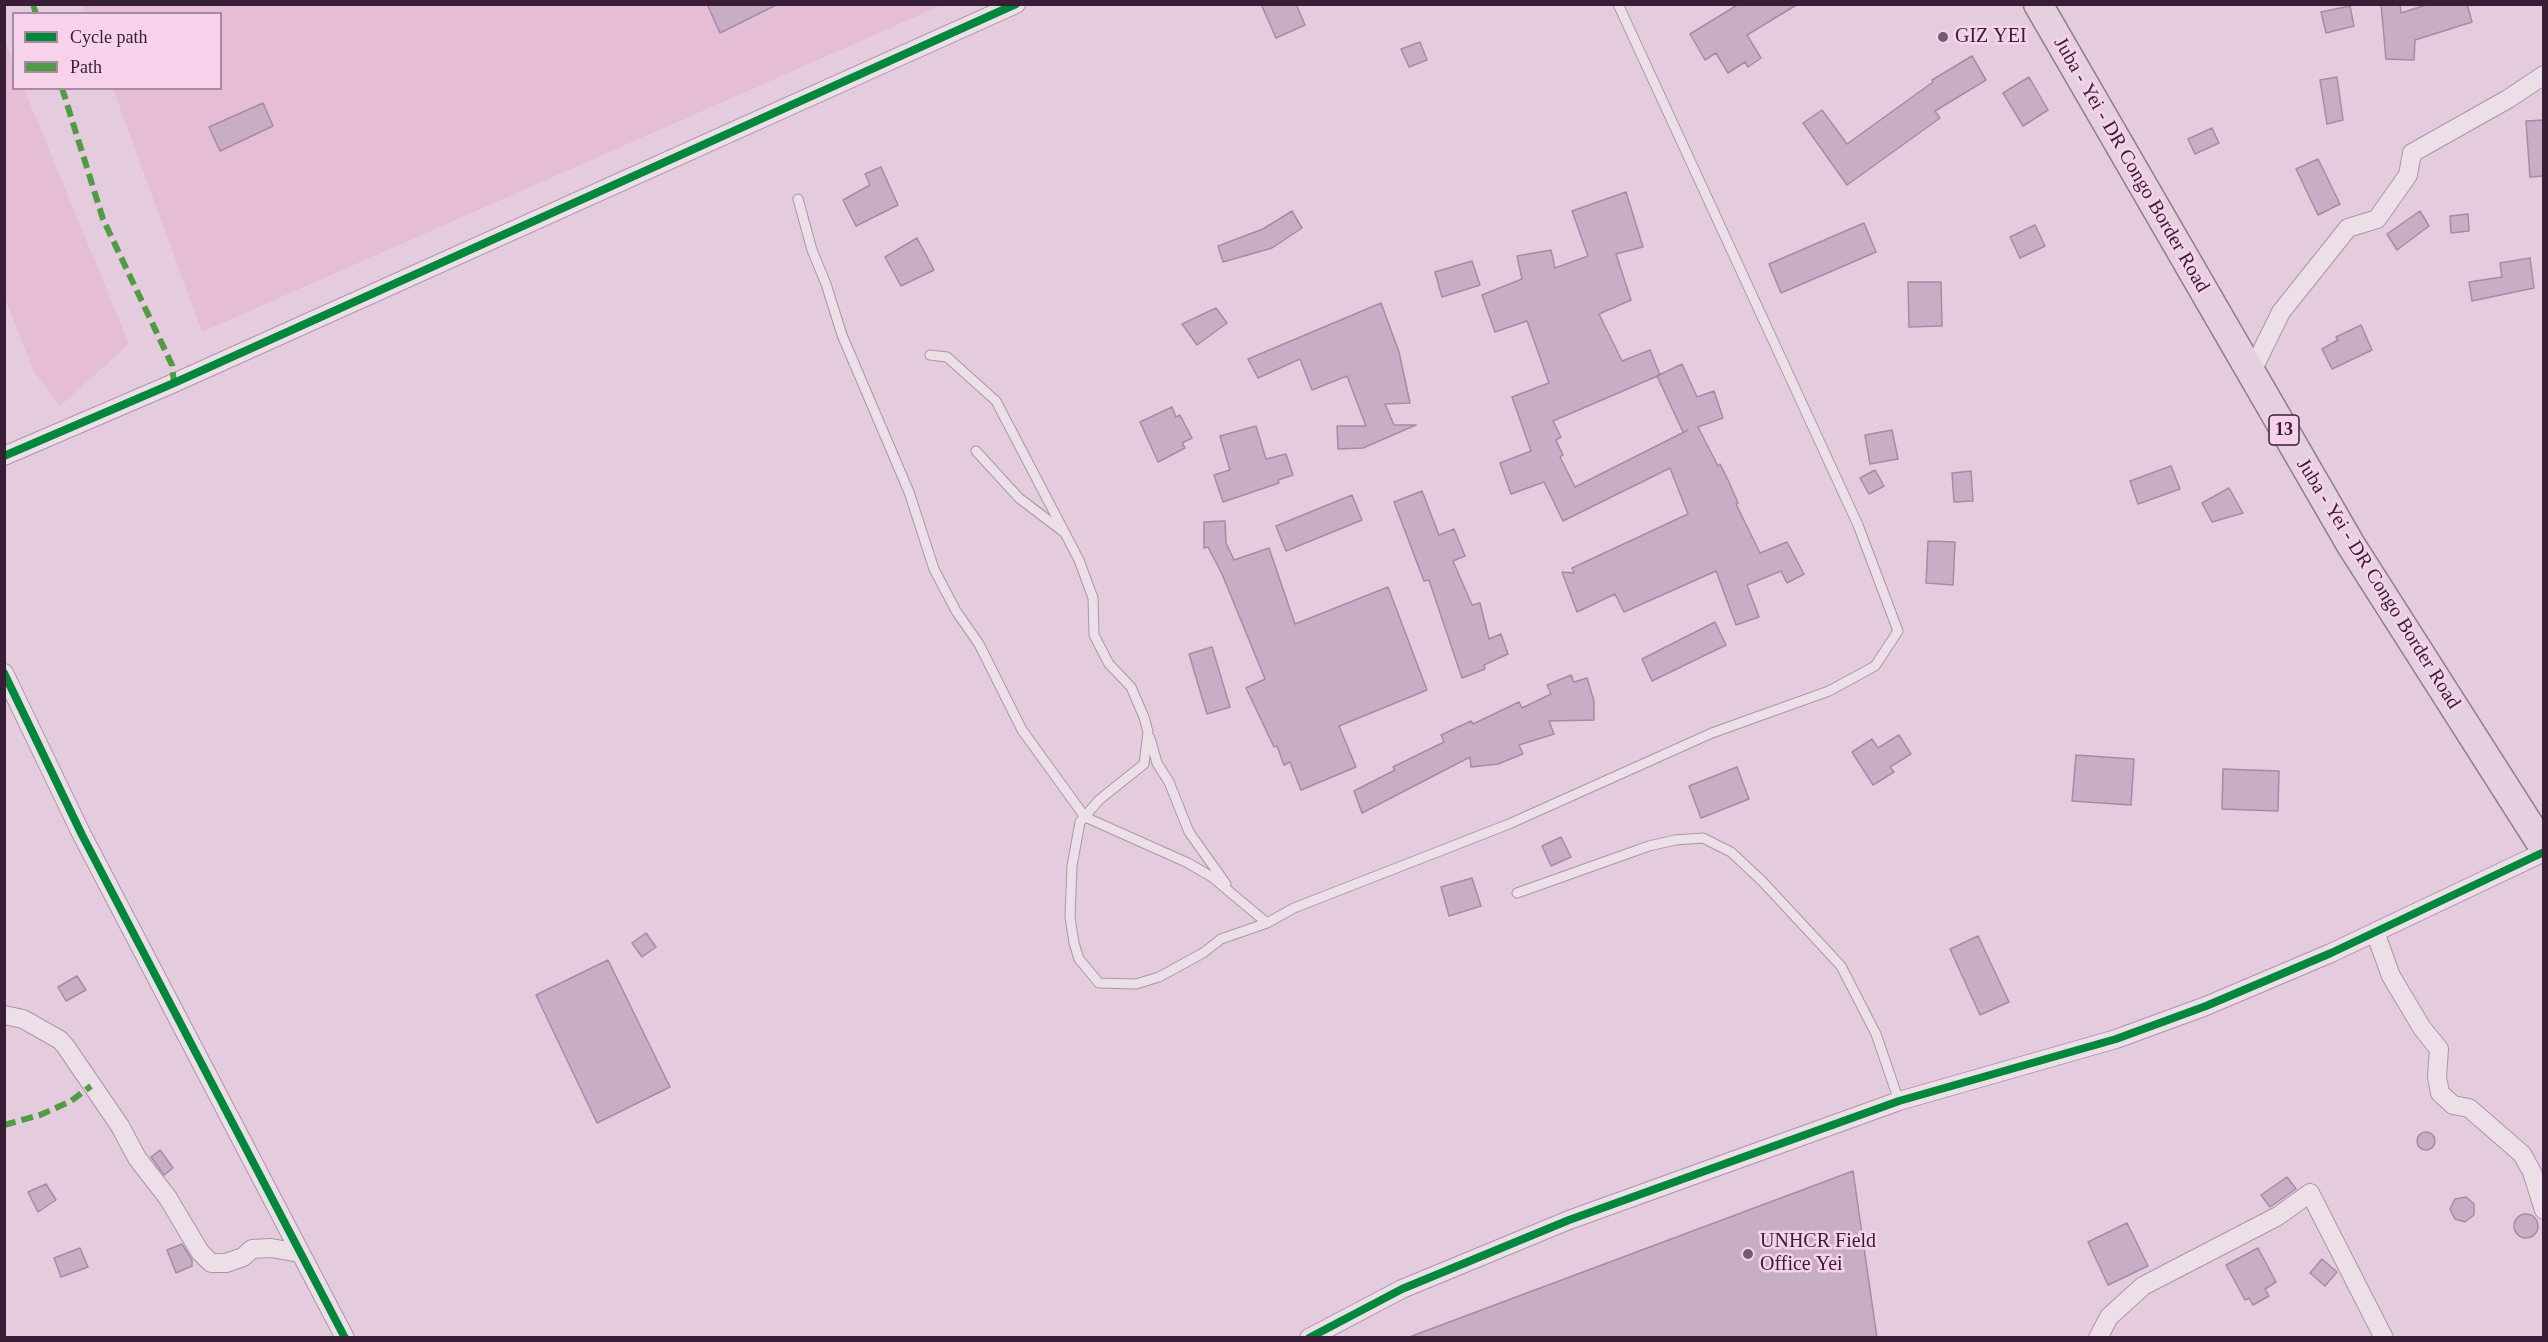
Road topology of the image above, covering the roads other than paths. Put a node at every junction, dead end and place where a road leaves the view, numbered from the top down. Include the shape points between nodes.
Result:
1 (1016, 4) edge
2 (1618, 4) edge
3 (2038, 4) edge
4 (2544, 75) edge
5 (798, 199) dead end
6 (930, 355) dead end
7 (2251, 373) junction
8 (976, 451) dead end
9 (4, 456) edge
10 (1066, 535) junction
11 (4, 673) edge
12 (1148, 732) junction
13 (1085, 817) junction
14 (2544, 850) edge
15 (1230, 892) junction
16 (1517, 893) dead end
17 (1267, 923) junction
18 (2374, 932) junction
19 (4, 1015) edge
20 (1899, 1101) junction
21 (2544, 1210) edge
22 (300, 1253) junction
23 (345, 1338) edge
24 (1309, 1338) edge
25 (2098, 1338) edge
26 (2384, 1338) edge

1 - 9 street
2 - 17 lane via 1858,525 1898,631 1875,666 1829,691 1712,733 1509,824 1305,903
3 - 7 main road, Juba - Yei - DR Congo Border Road / 13
4 - 7 street via 2412,153 2408,175 2377,219 2348,228 2281,312
5 - 13 lane via 842,335 909,492 934,569 979,644 1022,730
6 - 10 lane via 947,357 996,400
7 - 14 main road, Juba - Yei - DR Congo Border Road / 13 via 2351,545
8 - 10 lane via 1019,498
10 - 12 lane via 1093,598 1094,635 1109,664 1131,687
11 - 22 street via 82,836
12 - 13 lane via 1144,764 1099,800
12 - 15 lane via 1157,763 1190,832
13 - 15 lane via 1188,863
13 - 17 lane via 1080,822 1072,866 1070,916 1079,959 1099,983 1136,984 1159,977 1221,939
14 - 18 street
15 - 17 lane
16 - 20 lane via 1675,840 1703,838 1731,852 1841,966 1876,1034
18 - 20 street via 2206,1006 2116,1039
18 - 21 street via 2391,976 2439,1049 2440,1093 2453,1105 2469,1108 2522,1154
19 - 22 street via 23,1019 66,1047 200,1252 211,1263 226,1263 252,1249
20 - 24 street via 1569,1220 1402,1289
22 - 23 street
25 - 26 street via 2109,1317 2143,1286 2278,1216 2310,1193

